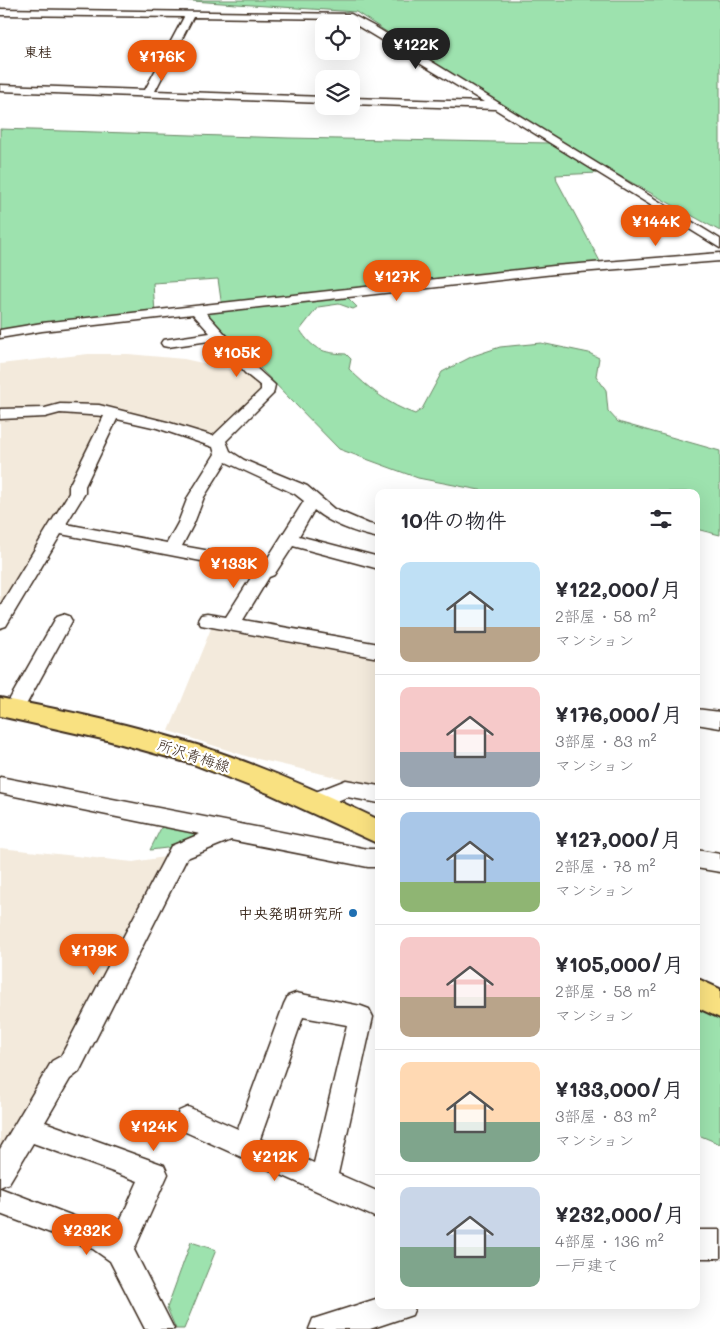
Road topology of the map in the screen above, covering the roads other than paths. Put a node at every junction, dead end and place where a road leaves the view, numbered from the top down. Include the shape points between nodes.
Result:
1 (20, 1) edge
2 (0, 12) edge
3 (15, 12) junction
4 (190, 14) junction
5 (0, 88) edge
6 (148, 94) junction
7 (315, 100) edge
8 (360, 101) edge
9 (495, 106) junction
10 (720, 244) edge
11 (720, 257) edge
12 (197, 311) junction
13 (0, 334) edge
14 (219, 335) junction
15 (168, 343) dead end
16 (113, 412) junction
17 (0, 414) edge
18 (220, 448) junction
19 (312, 501) junction
20 (56, 528) junction
21 (375, 531) edge
22 (290, 538) junction
23 (172, 549) junction
24 (375, 562) edge
25 (264, 571) junction
26 (207, 620) dead end
27 (0, 621) edge
28 (63, 621) dead end
29 (232, 623) junction
30 (375, 647) edge
31 (7, 708) edge
32 (700, 717) edge
33 (720, 720) edge
34 (0, 785) edge
35 (375, 794) edge
36 (315, 801) junction
37 (232, 830) junction
38 (375, 831) edge
39 (375, 858) edge
40 (700, 860) edge
41 (720, 863) edge
42 (700, 994) edge
43 (720, 1004) edge
44 (188, 1120) dead end
45 (27, 1128) junction
46 (245, 1146) junction
47 (0, 1174) edge
48 (323, 1181) junction
49 (0, 1201) edge
50 (375, 1204) edge
51 (700, 1244) edge
52 (720, 1244) edge
53 (120, 1251) junction
54 (389, 1309) edge
55 (160, 1329) edge
56 (323, 1329) edge

1 - 3 street
2 - 3 street
3 - 4 street
4 - 6 street
4 - 9 street via 348,16
5 - 6 street
6 - 7 street
8 - 9 street
9 - 10 street
11 - 12 street via 554,270
12 - 13 street
12 - 14 street
14 - 15 street
14 - 18 street via 268,385 268,391
16 - 17 street via 60,408
16 - 18 street via 162,425
16 - 20 street via 76,486 76,493
18 - 19 street via 238,463 301,490
18 - 23 street
19 - 21 street via 328,513
19 - 22 street
20 - 23 street
20 - 27 street
22 - 24 street
22 - 25 street via 268,572
23 - 25 street
25 - 29 street
26 - 29 street
28 - 31 street
29 - 30 street
31 - 36 main road, 所沢青梅線 via 173,747
32 - 33 street
34 - 37 street
35 - 36 street via 346,788
36 - 38 main road, 所沢青梅線
37 - 39 street
37 - 45 street via 179,852 70,1064 61,1070
40 - 41 street
42 - 43 main road
44 - 46 street
45 - 47 street
45 - 53 street via 155,1174
46 - 48 street
46 - 48 street via 296,1004 361,1017
48 - 50 street
49 - 53 street via 102,1239
51 - 52 street
53 - 55 street
54 - 56 street

